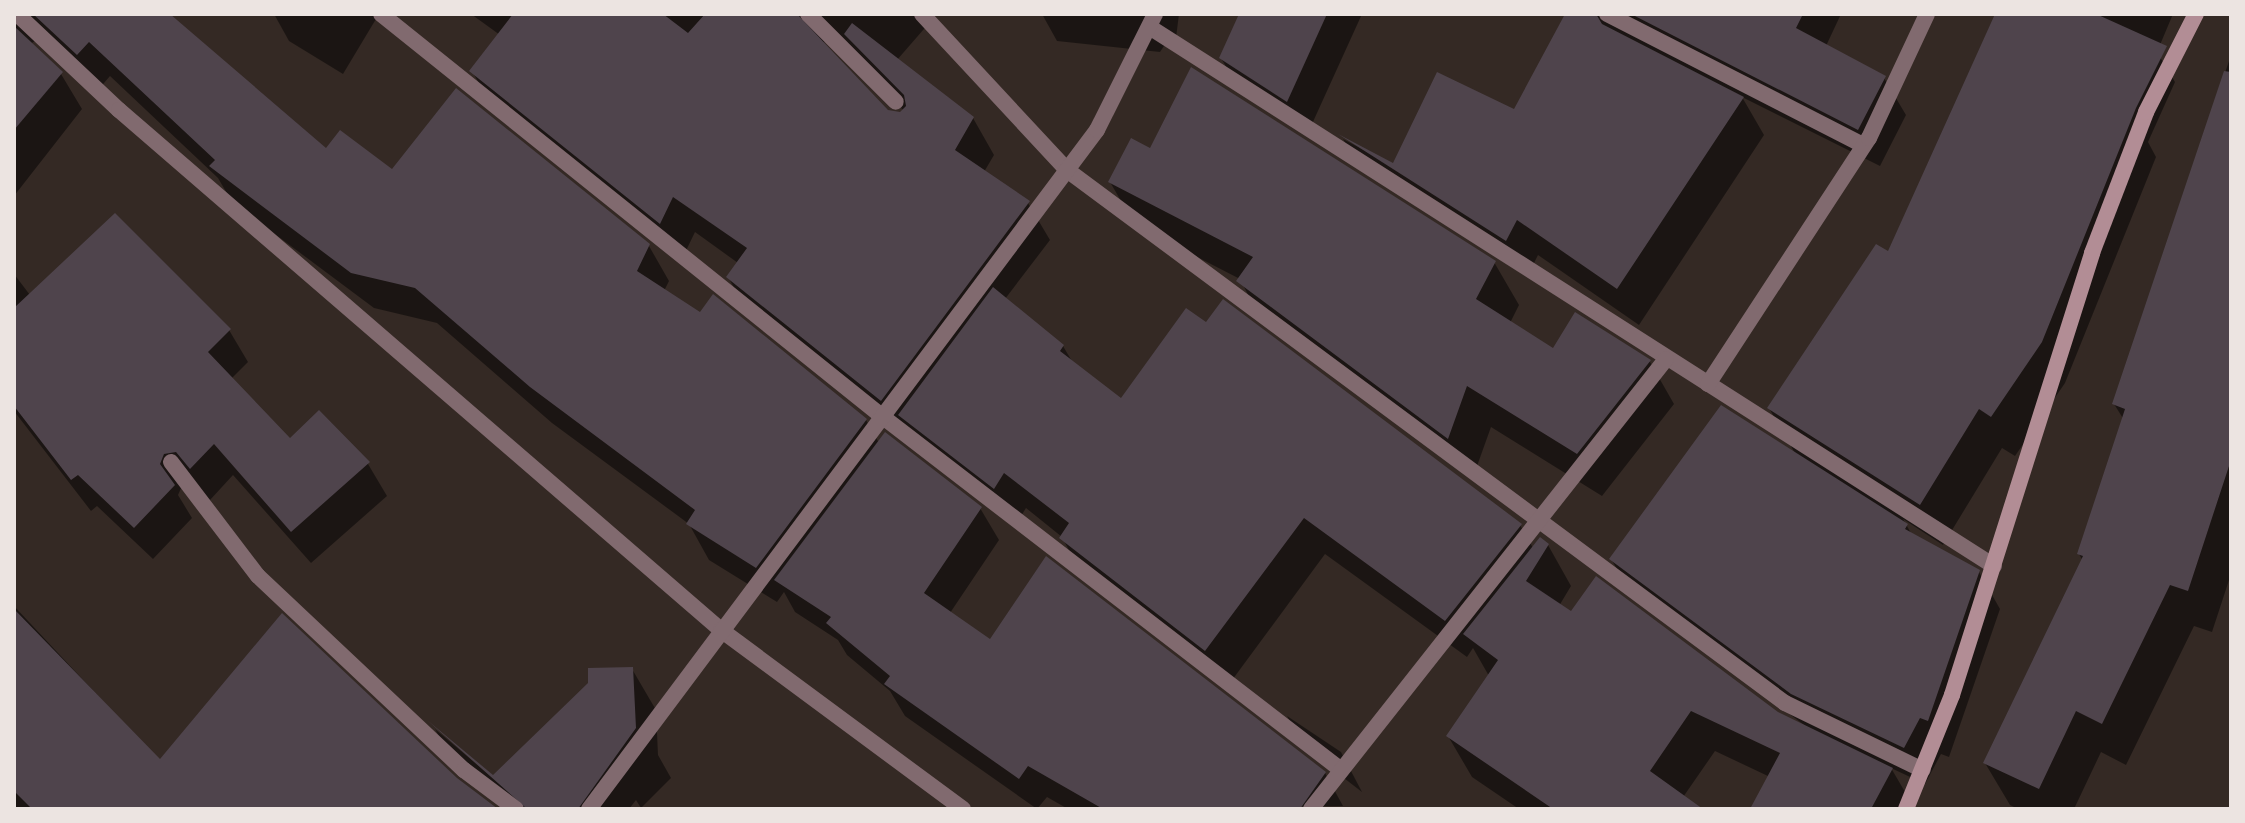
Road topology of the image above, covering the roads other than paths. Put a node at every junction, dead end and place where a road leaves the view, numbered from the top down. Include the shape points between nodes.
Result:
1 (17, 14) edge
2 (381, 14) edge
3 (808, 14) edge
4 (922, 14) edge
5 (1607, 14) edge
6 (1927, 14) edge
7 (2196, 14) edge
8 (1153, 21) edge
9 (896, 102) dead end
10 (1861, 144) junction
11 (1067, 170) junction
12 (1666, 359) junction
13 (1708, 384) junction
14 (883, 417) junction
15 (171, 462) dead end
16 (1542, 521) junction
17 (1994, 566) junction
18 (721, 630) junction
19 (1340, 769) junction
20 (1923, 770) junction
21 (516, 809) edge
22 (589, 809) edge
23 (963, 809) edge
24 (1311, 809) edge
25 (1906, 809) edge

1 - 18 street via 119,110
2 - 14 street
3 - 9 street
4 - 11 street
5 - 10 street
6 - 10 street via 1869,138
7 - 17 main road via 2146,112 2092,253
8 - 11 street via 1097,130
8 - 12 street
10 - 13 street
11 - 14 street
11 - 16 street
12 - 13 street
12 - 16 street
13 - 17 street
14 - 18 street
14 - 19 street
15 - 21 street via 258,576 464,770
16 - 19 street
16 - 20 street via 1785,703 1832,731
17 - 20 main road
18 - 22 street
18 - 23 street
19 - 24 street
20 - 25 main road

